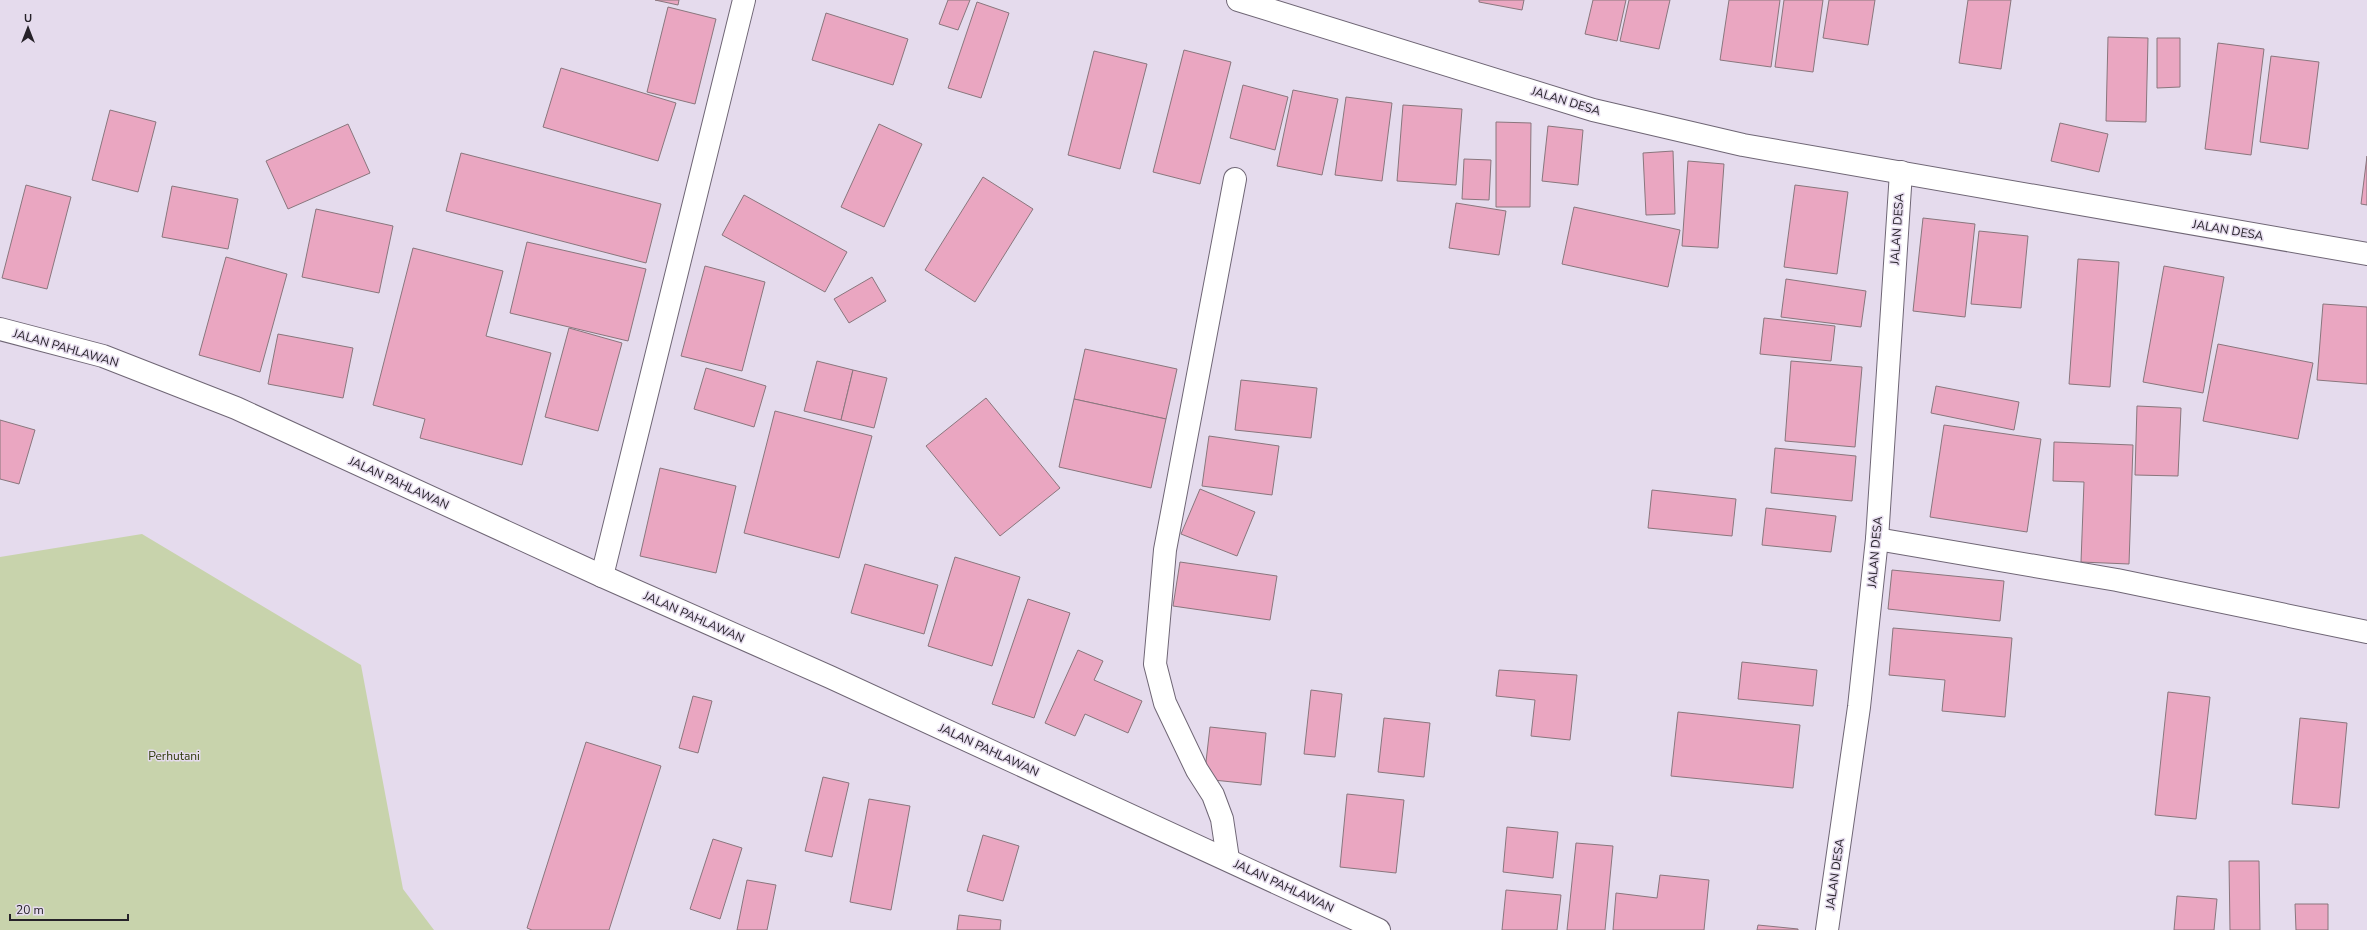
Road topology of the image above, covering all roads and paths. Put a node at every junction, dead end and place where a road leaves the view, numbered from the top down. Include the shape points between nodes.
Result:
1 (744, 0) edge
2 (1238, 0) edge
3 (1901, 172) junction
4 (1235, 179) dead end
5 (2367, 254) edge
6 (0, 329) edge
7 (1877, 539) junction
8 (602, 576) junction
9 (2367, 632) edge
10 (1228, 859) junction
11 (1379, 930) edge
12 (1827, 930) edge

1 - 8 main road
2 - 3 main road, JALAN DESA via 1593,110 1743,145
3 - 5 main road, JALAN DESA
3 - 7 main road, JALAN DESA
4 - 10 main road via 1165,550 1155,664 1165,703 1197,770 1213,795 1222,819
6 - 8 main road, JALAN PAHLAWAN via 103,356 236,408
7 - 9 main road via 2117,580
7 - 12 main road, JALAN DESA via 1859,707
8 - 10 main road, JALAN PAHLAWAN
10 - 11 main road, JALAN PAHLAWAN

